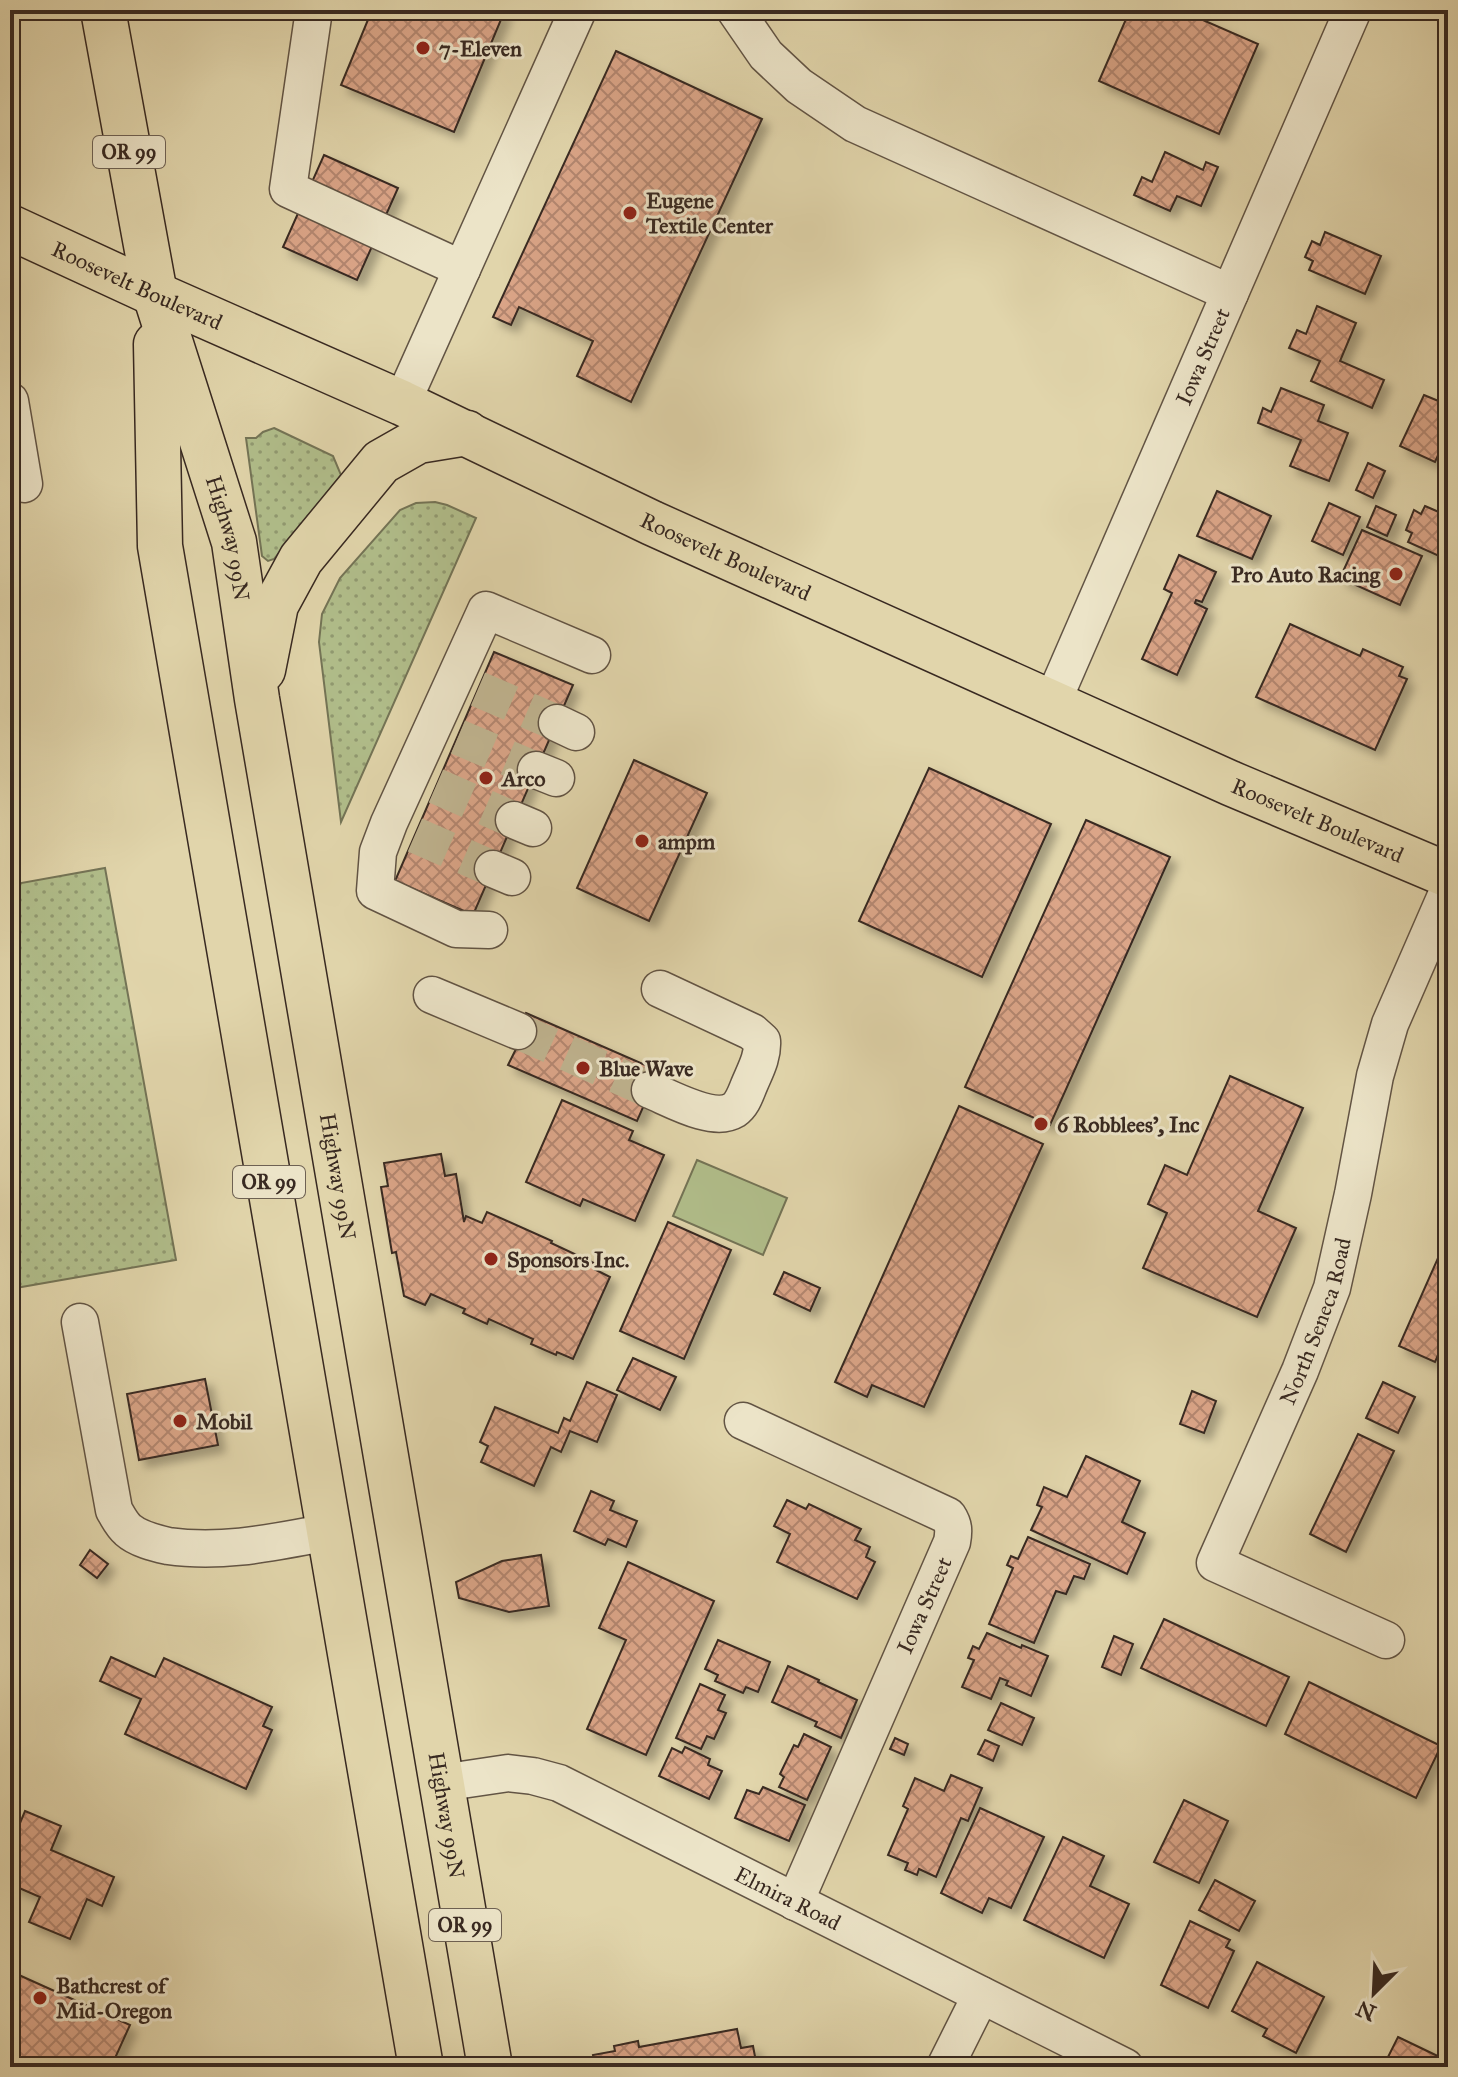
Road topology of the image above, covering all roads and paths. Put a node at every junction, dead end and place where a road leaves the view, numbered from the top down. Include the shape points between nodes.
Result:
1 (103, 10) edge
2 (314, 10) edge
3 (578, 10) edge
4 (735, 10) edge
5 (1353, 10) edge
6 (10, 227) edge
7 (462, 269) junction
8 (1230, 293) junction
9 (155, 294) junction
10 (10, 401) edge
11 (402, 403) junction
12 (467, 433) junction
13 (24, 484) dead end
14 (592, 655) dead end
15 (257, 699) junction
16 (1052, 703) junction
17 (1448, 875) edge
18 (1448, 891) edge
19 (489, 930) dead end
20 (660, 989) dead end
21 (432, 995) dead end
22 (518, 1031) tunnel mouth
23 (650, 1090) tunnel mouth
24 (80, 1322) dead end
25 (743, 1421) dead end
26 (329, 1532) junction
27 (1386, 1640) dead end
28 (441, 1783) junction
29 (795, 1902) junction
30 (981, 1995) junction
31 (421, 2067) edge
32 (490, 2067) edge
33 (945, 2067) edge
34 (1125, 2067) edge

1 - 9 main road, Highway 99N / OR 99
2 - 7 street via 288,189
3 - 7 street
4 - 8 street via 777,66 855,124
5 - 8 street, Iowa Street
6 - 9 main road, Roosevelt Boulevard
7 - 11 street
8 - 16 street, Iowa Street
9 - 11 main road, Roosevelt Boulevard
9 - 15 main road, Highway 99N / OR 99 via 234,542
9 - 26 main road, Highway 99N / OR 99 via 160,546
10 - 13 street
11 - 12 main road, Roosevelt Boulevard
12 - 15 main road via 418,441 381,462 301,559 276,605
12 - 16 main road, Roosevelt Boulevard via 652,523
14 - 19 street via 486,610 466,684 402,829 378,852 375,891 456,929
15 - 28 main road, Highway 99N / OR 99
16 - 17 main road, Roosevelt Boulevard
18 - 27 street, North Seneca Road via 1386,1037 1332,1288 1215,1563
20 - 23 street via 752,1032 762,1041 763,1052 733,1111 695,1109
21 - 22 street
24 - 26 street via 114,1510 129,1532 157,1544 215,1550
25 - 29 street, Iowa Street via 948,1516 954,1531
26 - 31 main road, Highway 99N / OR 99
28 - 29 street, Elmira Road via 508,1773 559,1783
28 - 32 main road, Highway 99N / OR 99
29 - 30 street, Elmira Road
30 - 33 street
30 - 34 street, Elmira Road

